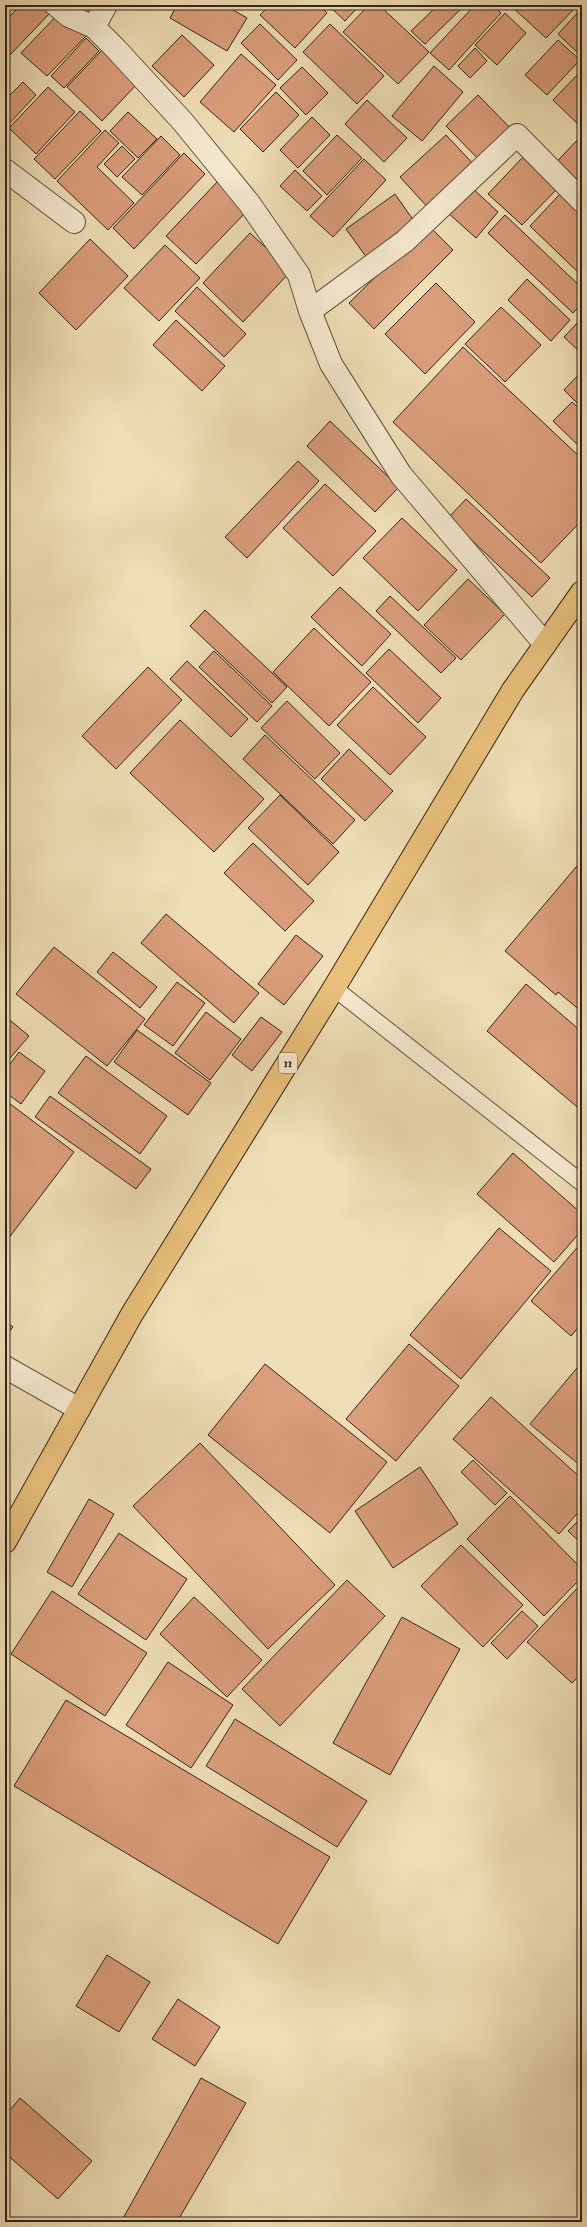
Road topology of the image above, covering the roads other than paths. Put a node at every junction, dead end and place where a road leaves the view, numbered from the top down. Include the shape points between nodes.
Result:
1 (56, 5) edge
2 (106, 5) edge
3 (94, 27) junction
4 (5, 170) edge
5 (582, 202) edge
6 (74, 222) dead end
7 (310, 311) junction
8 (582, 592) edge
9 (545, 644) junction
10 (334, 988) junction
11 (582, 1183) edge
12 (5, 1367) edge
13 (79, 1409) junction
14 (5, 1542) edge

1 - 3 street via 69,16
2 - 3 street
3 - 7 street via 183,122 249,204 299,276
4 - 6 street
5 - 7 street via 517,135 405,241
7 - 9 street via 331,364 401,475
8 - 9 highway, 11
9 - 10 highway, 11 via 513,690
10 - 11 lane
10 - 13 highway, 11 via 132,1314
12 - 13 street
13 - 14 highway, 11

